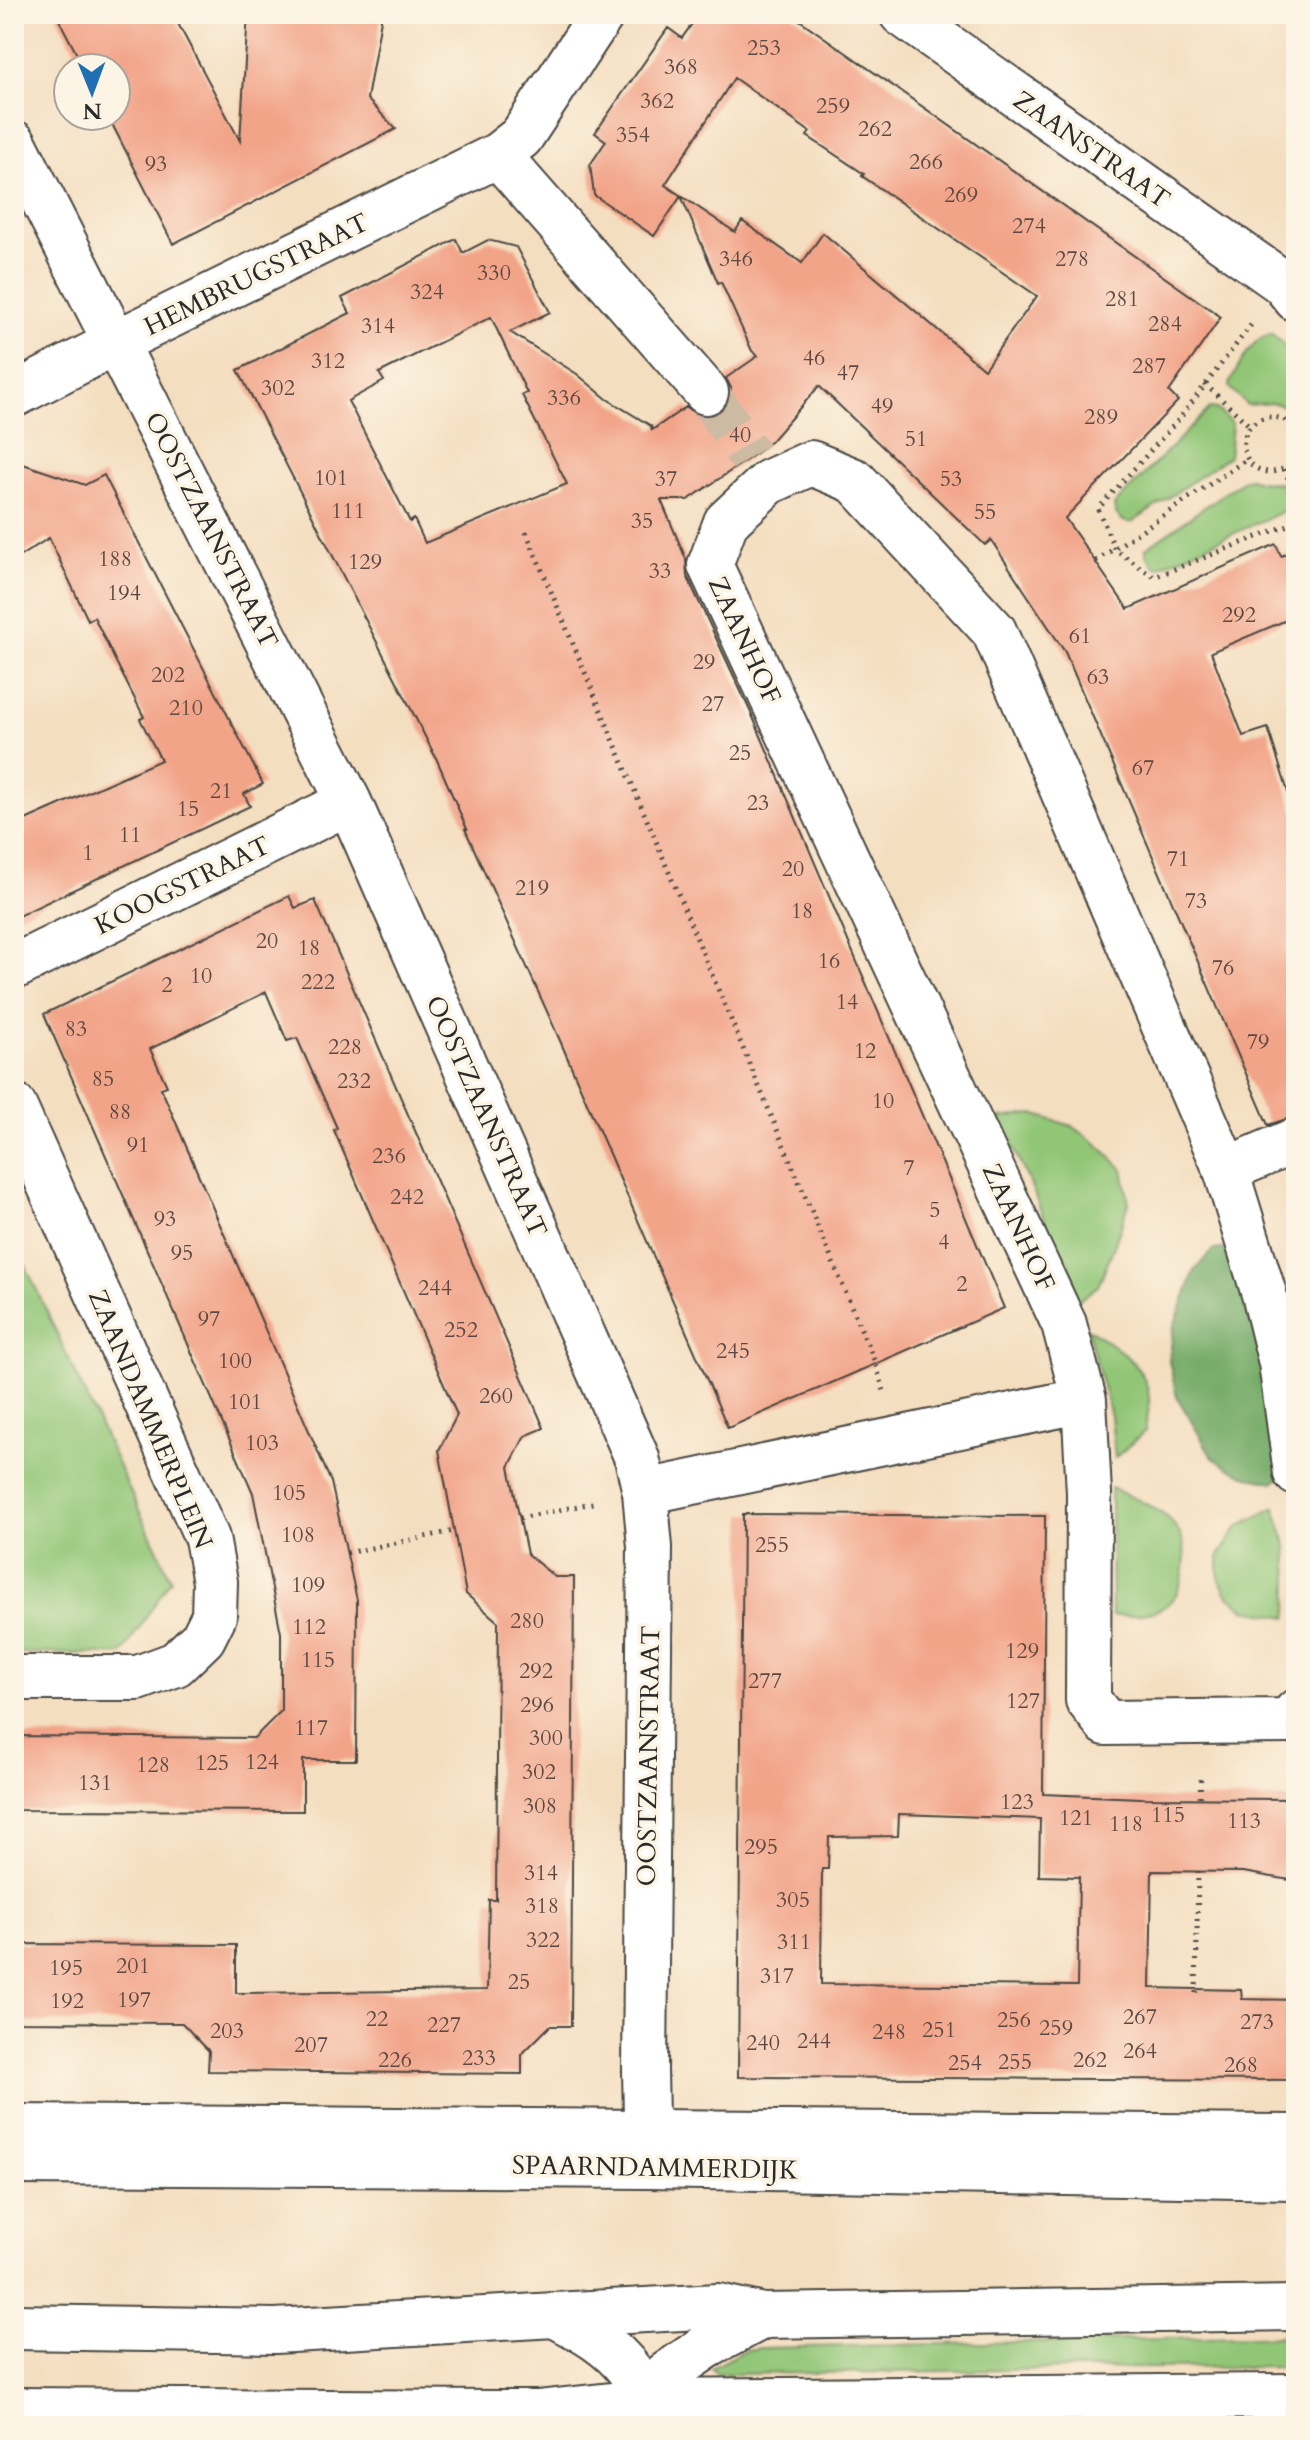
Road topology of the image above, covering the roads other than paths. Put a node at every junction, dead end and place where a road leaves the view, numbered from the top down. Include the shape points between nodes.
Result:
1 (602, 14) edge
2 (902, 14) edge
3 (14, 143) edge
4 (498, 155) junction
5 (1290, 291) edge
6 (117, 342) junction
7 (706, 392) tunnel mouth
8 (14, 395) edge
9 (349, 802) junction
10 (14, 967) edge
11 (14, 1106) edge
12 (1296, 1140) edge
13 (1226, 1170) junction
14 (1084, 1400) junction
15 (1296, 1473) edge
16 (645, 1492) junction
17 (14, 1678) edge
18 (1296, 1712) edge
19 (14, 2127) edge
20 (1296, 2137) edge
21 (647, 2150) junction
22 (14, 2162) edge
23 (1296, 2177) edge
24 (1296, 2308) edge
25 (555, 2315) junction
26 (763, 2316) junction
27 (14, 2327) edge
28 (1296, 2396) edge
29 (832, 2400) junction
30 (14, 2410) edge
31 (528, 2418) edge
32 (647, 2418) edge
33 (761, 2426) edge

1 - 4 main road, HEMBRUGSTRAAT via 521,137
2 - 5 main road, ZAANSTRAAT
3 - 6 main road, OOSTZAANSTRAAT
4 - 6 main road, HEMBRUGSTRAAT
4 - 7 main road
6 - 8 main road, HEMBRUGSTRAAT
6 - 9 main road, OOSTZAANSTRAAT
9 - 10 main road, KOOGSTRAAT
9 - 16 main road, OOSTZAANSTRAAT via 637,1458
11 - 17 main road, ZAANDAMMERPLEIN via 207,1538 215,1582 214,1616 203,1638 176,1664 138,1678
12 - 13 main road
13 - 14 main road, ZAANHOF via 994,631 855,481 811,463 760,469 726,522 710,565 1064,1324
13 - 15 main road, ZAANHOF via 1281,1363
14 - 16 main road
14 - 18 main road, ZAANHOF via 1088,1700 1106,1723 1288,1721
16 - 21 main road, OOSTZAANSTRAAT via 650,1547
19 - 21 main road, SPAARNDAMMERDIJK
20 - 21 main road, SPAARNDAMMERDIJK
21 - 22 main road, SPAARNDAMMERDIJK
21 - 23 main road, SPAARNDAMMERDIJK
24 - 26 main road
25 - 26 main road via 718,2306
25 - 27 main road via 275,2331
25 - 32 main road via 584,2330 631,2372
26 - 32 main road via 665,2375 653,2387
28 - 29 main road
29 - 32 main road
29 - 33 main road
30 - 31 main road
31 - 32 main road

